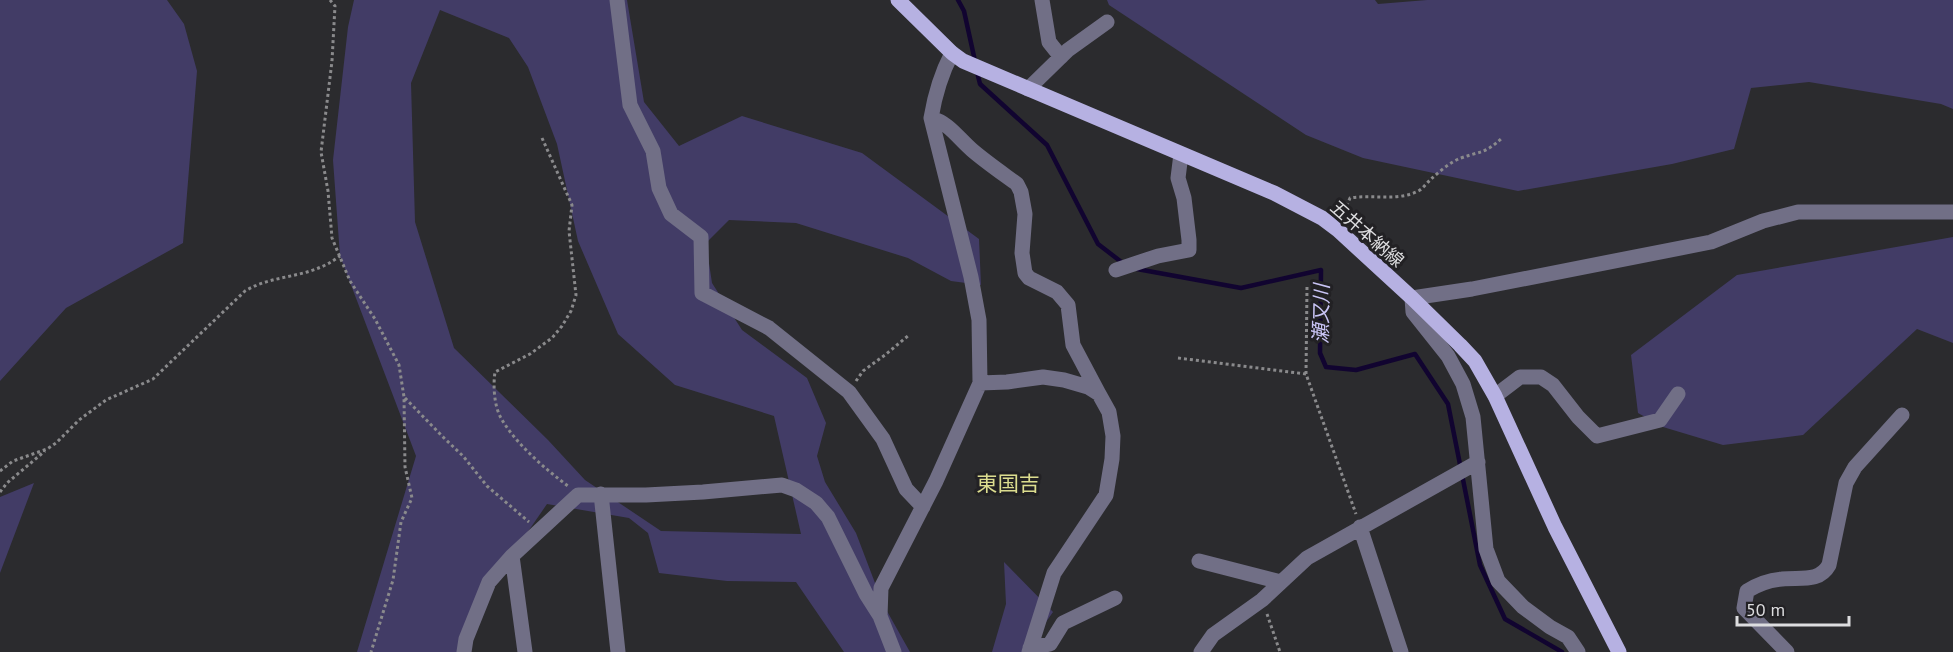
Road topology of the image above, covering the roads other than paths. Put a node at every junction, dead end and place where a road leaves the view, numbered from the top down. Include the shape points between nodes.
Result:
1 (617, 0) edge
2 (898, 0) edge
3 (1042, 0) edge
4 (1107, 22) dead end
5 (952, 53) junction
6 (1061, 57) junction
7 (1028, 89) junction
8 (931, 118) junction
9 (1181, 154) junction
10 (1953, 212) edge
11 (1116, 270) dead end
12 (1412, 298) junction
13 (980, 383) junction
14 (1099, 394) junction
15 (1678, 394) dead end
16 (1495, 396) junction
17 (1902, 415) dead end
18 (1478, 462) junction
19 (601, 494) junction
20 (923, 507) junction
21 (1360, 527) junction
22 (512, 556) junction
23 (1199, 561) dead end
24 (1281, 582) junction
25 (1115, 598) dead end
26 (880, 616) junction
27 (1030, 650) edge
28 (464, 652) edge
29 (525, 652) edge
30 (618, 652) edge
31 (894, 652) edge
32 (1201, 652) edge
33 (1401, 652) edge
34 (1578, 652) edge
35 (1619, 652) edge
36 (1787, 652) edge

1 - 20 street via 630,105 653,152 659,188 671,214 701,237 702,293 769,328 849,393 883,439 906,489
2 - 5 main road, 五井本納線
3 - 6 street via 1049,42
4 - 6 street
5 - 7 main road, 五井本納線
5 - 8 street via 935,93
6 - 7 street
7 - 9 main road, 五井本納線
8 - 13 street via 979,320
8 - 14 street via 940,120 970,149 1017,184 1025,214 1024,273 1057,292 1068,304 1073,345
9 - 11 street via 1178,178 1185,198 1189,250
9 - 12 main road, 五井本納線 via 1322,218
10 - 12 street via 1798,212 1762,221 1711,242
12 - 16 main road, 五井本納線 via 1475,361
12 - 18 street via 1413,312 1448,356 1463,384 1473,417
13 - 14 street via 1043,377 1088,387
13 - 20 street
14 - 27 street via 1109,412 1113,436 1106,495 1054,573
15 - 16 street via 1660,420 1597,436 1553,385 1540,377 1520,377
16 - 35 main road, 五井本納線
17 - 36 street via 1855,467 1846,483 1825,573 1812,578 1781,579 1747,591 1744,608
18 - 21 street
18 - 34 street via 1486,549 1498,581 1523,607 1568,637
19 - 22 street via 578,495
19 - 26 street via 646,495 782,485 796,490 828,517
19 - 30 street
20 - 26 street via 881,588
21 - 24 street via 1307,558
21 - 33 street
22 - 28 street via 489,582
22 - 29 street
23 - 24 street
24 - 32 street via 1213,635
25 - 27 street via 1063,623 1050,644
26 - 31 street

